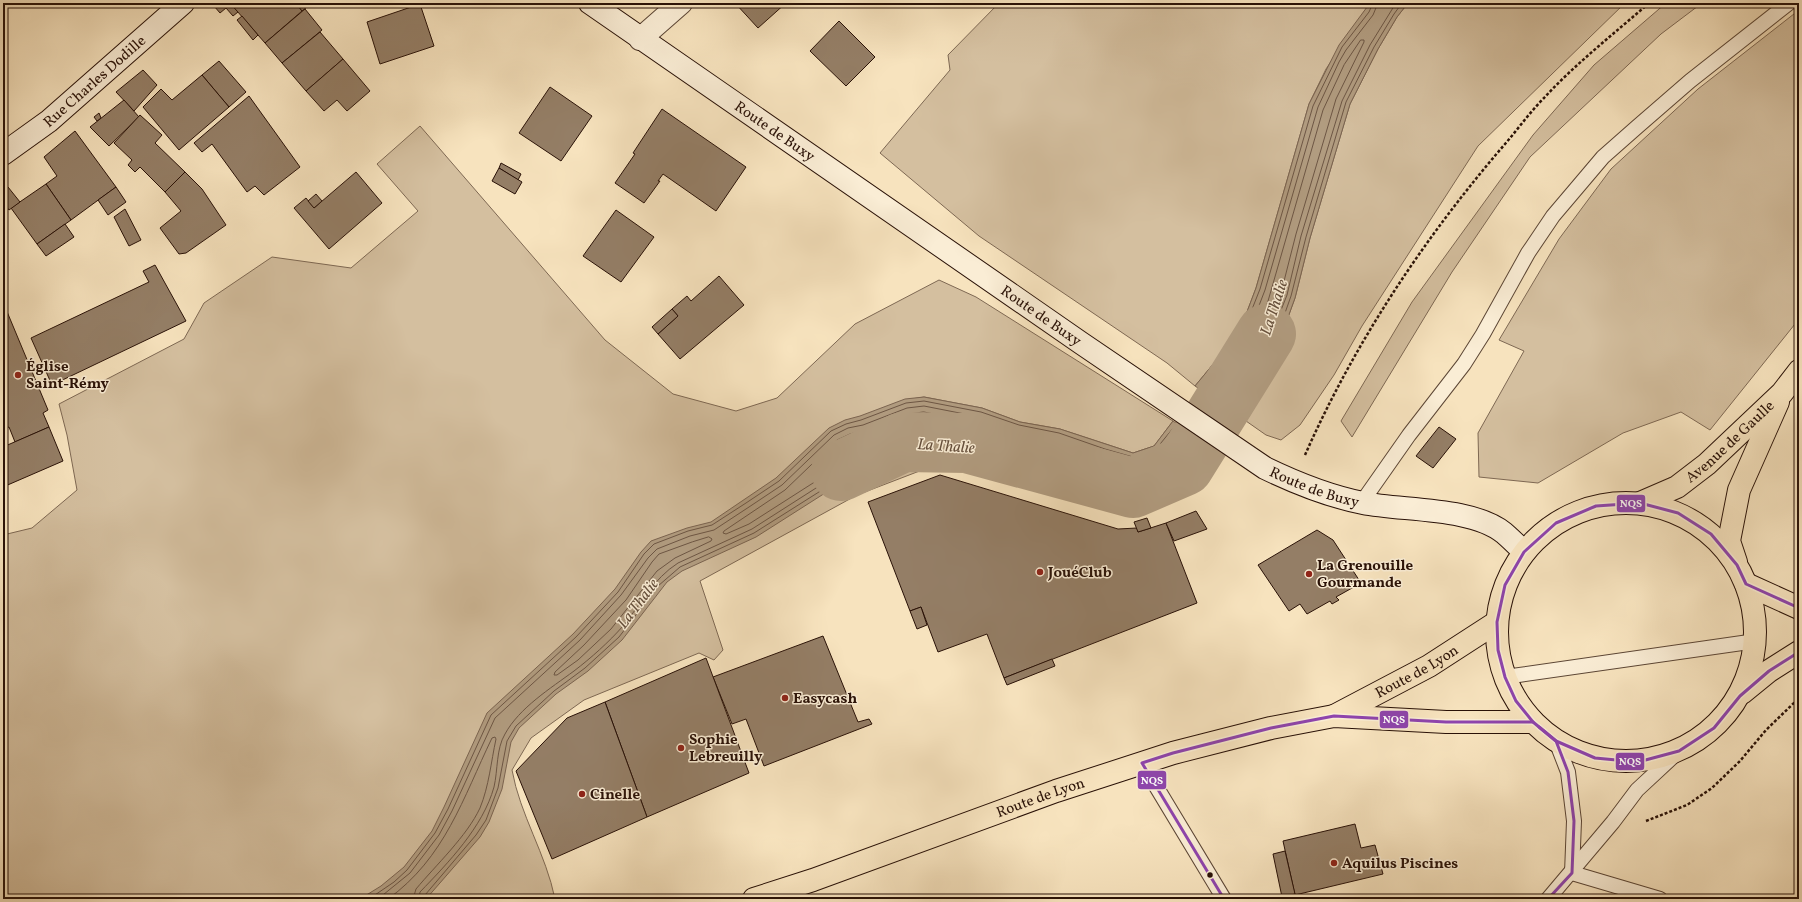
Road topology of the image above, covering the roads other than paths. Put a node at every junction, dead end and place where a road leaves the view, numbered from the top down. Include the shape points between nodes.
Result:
1 (183, 3) edge
2 (590, 3) edge
3 (681, 3) edge
4 (1789, 3) edge
5 (640, 39) junction
6 (3, 154) edge
7 (1799, 371) edge
8 (1782, 393) junction
9 (1362, 502) junction
10 (1640, 503) junction
11 (1524, 552) junction
12 (1737, 564) junction
13 (1746, 584) junction
14 (1799, 608) edge
15 (1497, 622) junction
16 (1756, 641) junction
17 (1799, 652) edge
18 (1505, 677) junction
19 (1740, 696) junction
20 (1334, 716) junction
21 (1533, 722) junction
22 (1556, 741) junction
23 (1679, 751) junction
24 (1142, 763) junction
25 (1572, 873) junction
26 (754, 899) edge
27 (1224, 899) edge
28 (1548, 899) edge
29 (1660, 899) edge

1 - 6 main road, Rue Charles Dodille via 49,121
2 - 5 main road, Route de Buxy
3 - 5 main road
4 - 9 lane via 1690,81 1603,157 1553,216 1528,253 1464,364 1409,435
5 - 9 main road, Route de Buxy via 1080,343 1266,468 1294,482
7 - 8 main road
8 - 10 main road, Avenue de Gaulle via 1707,464 1683,483
8 - 12 main road, Avenue de Gaulle via 1739,490 1729,541
9 - 11 main road, Route de Buxy via 1460,515 1483,522 1504,532
10 - 11 main road via 1596,506 1556,523
10 - 12 main road via 1678,513 1712,534
11 - 15 main road via 1505,585
12 - 13 main road
13 - 14 main road
13 - 16 main road via 1754,612
15 - 18 main road via 1498,650
15 - 20 main road, Route de Lyon via 1429,666
16 - 18 lane
16 - 19 main road via 1750,669
17 - 19 main road via 1768,671
18 - 21 main road via 1516,701
19 - 23 main road via 1714,728
20 - 21 main road, Route de Lyon via 1446,722
20 - 24 main road, Route de Lyon via 1272,728
21 - 22 main road
22 - 23 main road via 1595,758 1624,761 1638,762
22 - 25 lane via 1568,772 1574,821
23 - 25 lane via 1637,790
24 - 26 main road, Route de Lyon via 1056,791
24 - 27 lane
25 - 28 lane
25 - 29 lane

